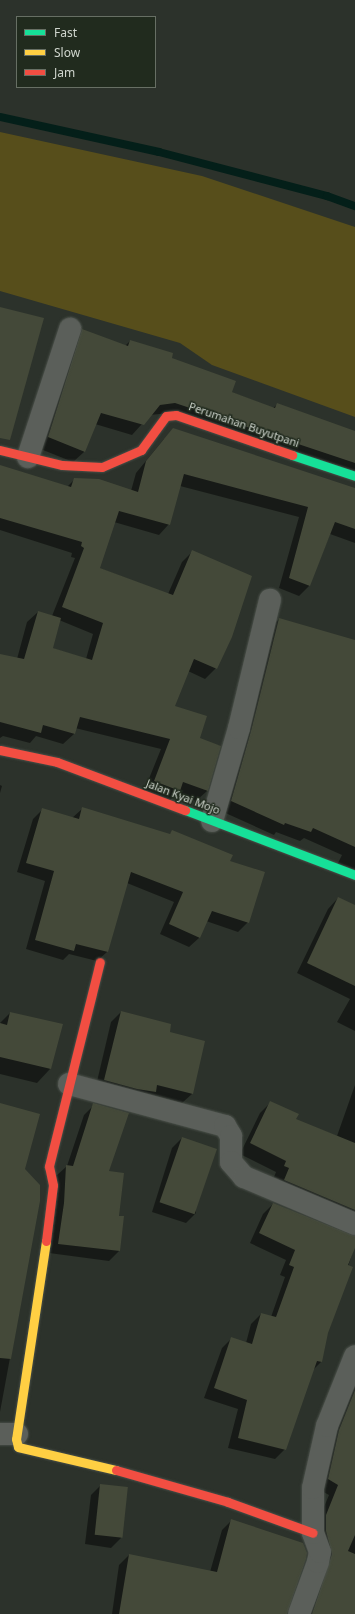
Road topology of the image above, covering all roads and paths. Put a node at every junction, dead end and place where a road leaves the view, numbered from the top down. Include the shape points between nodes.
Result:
1 (70, 329) dead end
2 (0, 450) edge
3 (28, 457) junction
4 (355, 476) edge
5 (270, 600) dead end
6 (0, 750) edge
7 (212, 821) junction
8 (355, 875) edge
9 (100, 962) dead end
10 (69, 1084) junction
11 (355, 1224) edge
12 (355, 1356) edge
13 (8, 1434) edge
14 (313, 1533) junction
15 (300, 1614) edge

1 - 3 street
2 - 3 street, Perumahan Buyutpani
3 - 4 street, Perumahan Buyutpani via 62,465 102,467 141,450 166,416 176,415
5 - 7 street via 239,728
6 - 7 street, Jalan Kyai Mojo via 57,762
7 - 8 street, Jalan Kyai Mojo
9 - 10 street
10 - 11 street via 225,1126 231,1136 231,1162 244,1177
10 - 13 street via 49,1166 53,1188 52,1202
12 - 14 street via 327,1426 313,1488
13 - 14 street via 18,1447 24,1450 111,1469 228,1502
14 - 15 street via 320,1552

